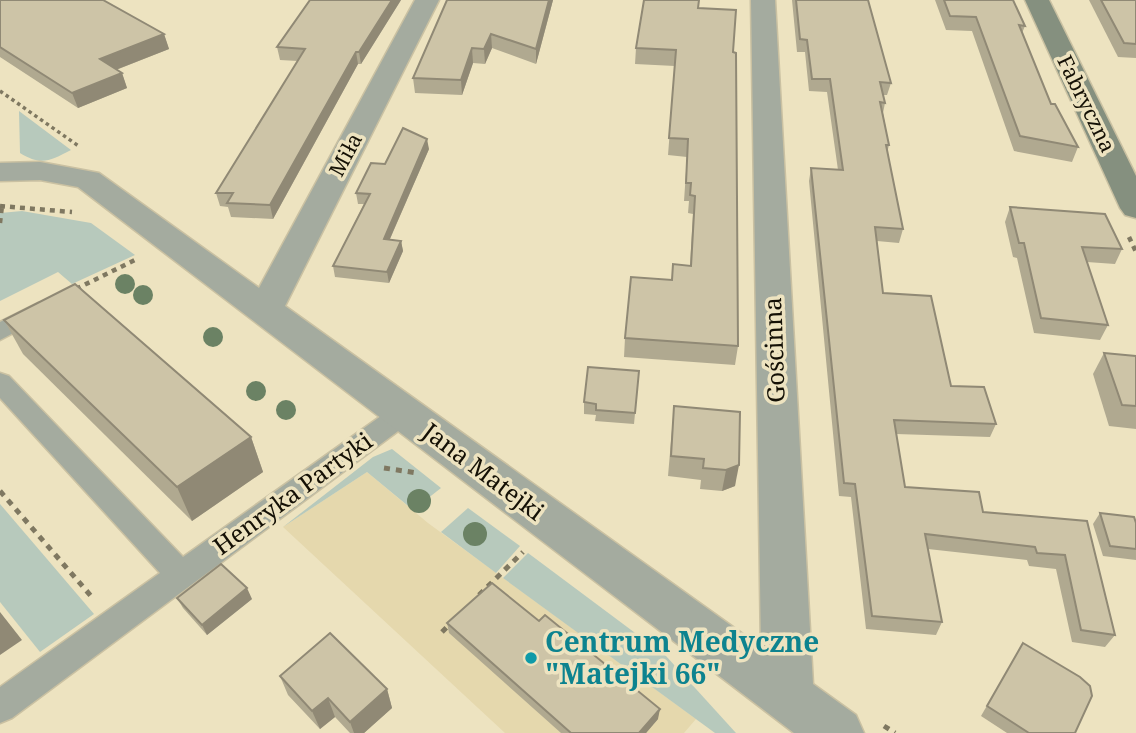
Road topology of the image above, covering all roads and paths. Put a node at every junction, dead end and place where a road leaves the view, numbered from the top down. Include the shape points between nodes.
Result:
1 (427, 0) edge
2 (763, 0) edge
3 (1037, 0) edge
4 (0, 91) edge
5 (83, 149) dead end
6 (0, 172) edge
7 (1, 200) edge
8 (1136, 208) edge
9 (131, 210) junction
10 (80, 214) dead end
11 (0, 223) edge
12 (141, 258) dead end
13 (78, 296) edge
14 (53, 304) edge
15 (265, 310) junction
16 (0, 332) edge
17 (0, 382) edge
18 (404, 413) junction
19 (0, 491) edge
20 (532, 544) dead end
21 (181, 575) junction
22 (98, 603) dead end
23 (471, 603) edge
24 (461, 613) edge
25 (442, 632) dead end
26 (788, 699) junction
27 (0, 707) edge
28 (837, 733) edge

1 - 15 street, Miła
2 - 26 street, Gościnna
3 - 8 street, Fabryczna
4 - 5 path
6 - 9 street, Jana Matejki via 40,170 88,180
7 - 9 street, Jana Matejki via 11,193 75,196
7 - 10 path
7 - 11 path
9 - 15 street, Jana Matejki
12 - 13 path via 72,291
14 - 16 lane
15 - 18 street, Jana Matejki
17 - 21 lane
18 - 21 lane, Henryka Partyki
18 - 26 street, Jana Matejki
19 - 22 path
20 - 23 path
21 - 27 lane, Henryka Partyki
24 - 25 path
26 - 28 street, Jana Matejki

